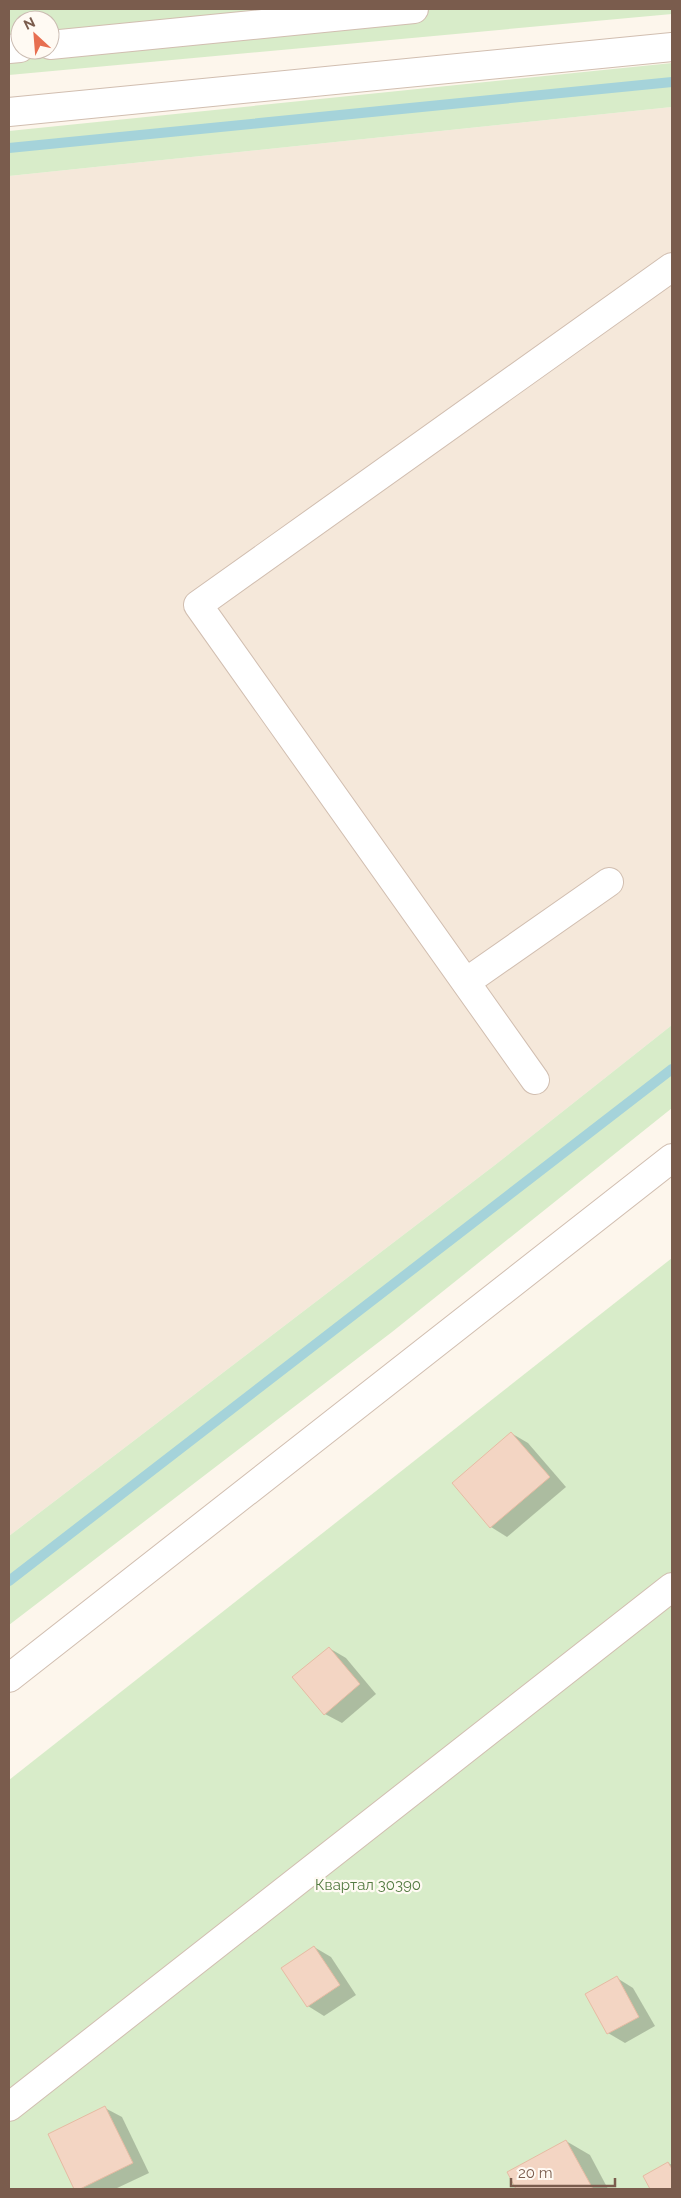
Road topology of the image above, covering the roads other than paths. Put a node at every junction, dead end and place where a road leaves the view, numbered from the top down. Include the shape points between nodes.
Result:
1 (414, 9) edge
2 (60, 44) edge
3 (672, 47) edge
4 (9, 112) edge
5 (672, 268) edge
6 (609, 882) dead end
7 (466, 982) junction
8 (535, 1080) dead end
9 (672, 1158) edge
10 (672, 1587) edge
11 (9, 1678) edge
12 (9, 2107) edge

1 - 2 street
3 - 4 street
5 - 7 street via 198,605
6 - 7 street
7 - 8 street
9 - 11 street
10 - 12 street

